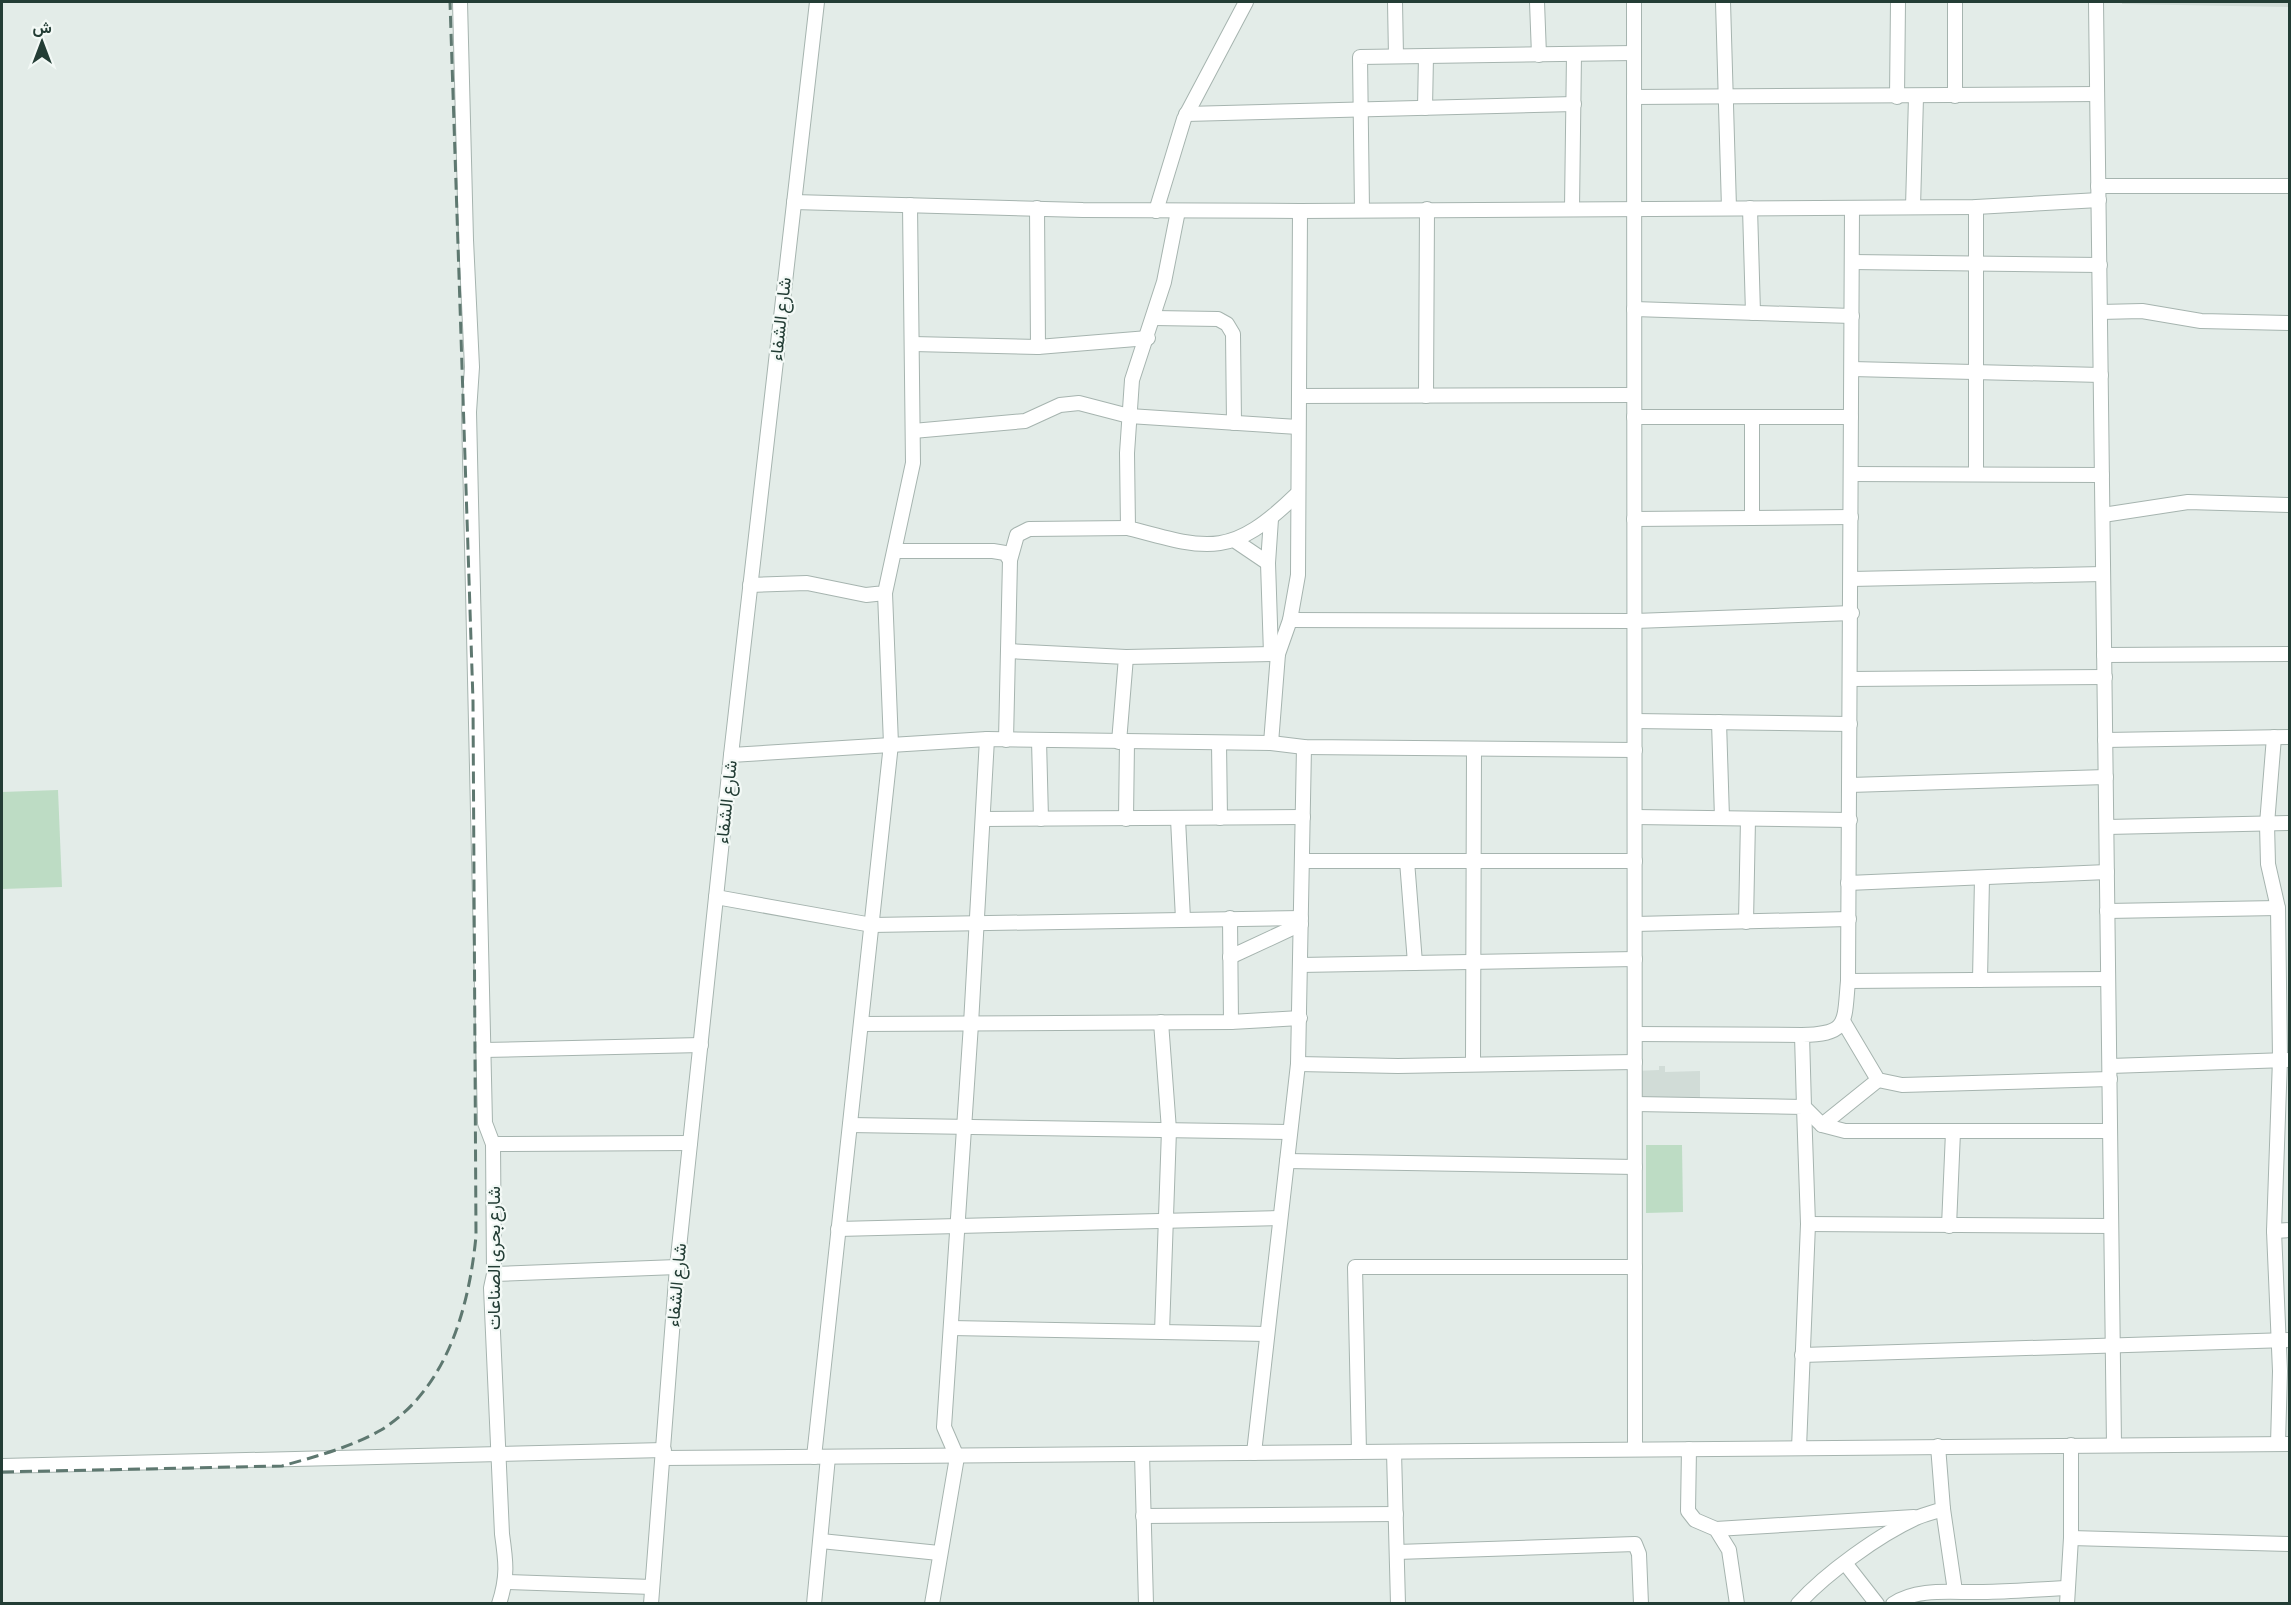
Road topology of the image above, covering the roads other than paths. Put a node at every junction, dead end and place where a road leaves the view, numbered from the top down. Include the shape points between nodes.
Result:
1 (460, 2) edge
2 (817, 2) edge
3 (1246, 2) edge
4 (1395, 2) edge
5 (1537, 2) edge
6 (1634, 2) edge
7 (1723, 2) edge
8 (1899, 2) edge
9 (1955, 2) edge
10 (2096, 2) edge
11 (1634, 53) junction
12 (1574, 54) junction
13 (1539, 55) junction
14 (1396, 56) junction
15 (1426, 56) junction
16 (2097, 94) junction
17 (1726, 96) junction
18 (1954, 96) junction
19 (1634, 97) junction
20 (1897, 97) junction
21 (1916, 97) junction
22 (1574, 104) junction
23 (1425, 108) junction
24 (1361, 110) junction
25 (1186, 114) junction
26 (2289, 186) edge
27 (2099, 193) junction
28 (794, 202) junction
29 (910, 205) junction
30 (1913, 207) junction
31 (1977, 207) junction
32 (1037, 208) junction
33 (1572, 208) junction
34 (1729, 208) junction
35 (1750, 208) junction
36 (1852, 208) junction
37 (1427, 209) junction
38 (1634, 209) junction
39 (1362, 210) junction
40 (1156, 211) junction
41 (1178, 211) junction
42 (1299, 211) junction
43 (1852, 262) junction
44 (1977, 264) junction
45 (2100, 265) junction
46 (1634, 309) junction
47 (2100, 312) junction
48 (1753, 313) junction
49 (1852, 316) junction
50 (1154, 318) junction
51 (2289, 323) edge
52 (1148, 338) junction
53 (913, 344) junction
54 (1038, 347) junction
55 (1852, 369) junction
56 (1976, 372) junction
57 (2101, 375) junction
58 (1634, 395) junction
59 (1299, 396) junction
60 (1426, 396) junction
61 (1129, 416) junction
62 (1634, 417) junction
63 (1752, 417) junction
64 (1851, 417) junction
65 (1234, 423) junction
66 (1298, 427) junction
67 (913, 431) junction
68 (1851, 474) junction
69 (1976, 474) junction
70 (2102, 474) junction
71 (1296, 495) junction
72 (2289, 505) edge
73 (2103, 515) junction
74 (1851, 517) junction
75 (1752, 518) junction
76 (1271, 519) junction
77 (1634, 519) junction
78 (1128, 528) junction
79 (1234, 540) junction
80 (896, 551) junction
81 (1010, 560) junction
82 (1268, 563) junction
83 (2103, 574) junction
84 (1851, 579) junction
85 (750, 585) junction
86 (885, 593) junction
87 (1852, 613) junction
88 (1290, 620) junction
89 (1635, 621) junction
90 (1008, 651) junction
91 (1275, 654) junction
92 (2289, 654) edge
93 (2104, 655) junction
94 (1126, 657) junction
95 (2105, 677) junction
96 (1851, 679) junction
97 (1635, 721) junction
98 (1719, 722) junction
99 (1850, 723) junction
100 (2274, 737) junction
101 (2289, 737) edge
102 (987, 739) junction
103 (1006, 740) junction
104 (1039, 740) junction
105 (2105, 740) junction
106 (1123, 741) junction
107 (1219, 743) junction
108 (1271, 743) junction
109 (891, 744) junction
110 (1304, 747) junction
111 (1474, 749) junction
112 (1635, 750) junction
113 (731, 755) junction
114 (2106, 777) junction
115 (1850, 785) junction
116 (1303, 817) junction
117 (1635, 817) junction
118 (1220, 818) junction
119 (1722, 818) junction
120 (984, 819) junction
121 (1041, 819) junction
122 (1125, 819) junction
123 (1178, 819) junction
124 (1748, 819) junction
125 (1850, 820) junction
126 (2289, 823) edge
127 (2267, 824) junction
128 (2107, 827) junction
129 (1302, 861) junction
130 (1407, 861) junction
131 (1474, 861) junction
132 (1635, 861) junction
133 (2107, 872) junction
134 (1982, 878) junction
135 (1848, 883) junction
136 (716, 897) junction
137 (2281, 904) edge
138 (2108, 911) junction
139 (1230, 918) junction
140 (1182, 919) junction
141 (1849, 920) junction
142 (1301, 921) junction
143 (1746, 922) junction
144 (977, 923) junction
145 (1635, 924) junction
146 (872, 925) junction
147 (1230, 957) junction
148 (1635, 959) junction
149 (1473, 962) junction
150 (1415, 963) junction
151 (1300, 965) junction
152 (2284, 975) edge
153 (2108, 979) junction
154 (1980, 980) junction
155 (1848, 981) junction
156 (1299, 1018) junction
157 (1843, 1021) junction
158 (1161, 1022) junction
159 (1231, 1022) junction
160 (861, 1024) junction
161 (971, 1024) junction
162 (1635, 1034) junction
163 (1802, 1035) junction
164 (700, 1045) junction
165 (483, 1050) junction
166 (2285, 1060) edge
167 (1635, 1062) junction
168 (1473, 1063) junction
169 (1298, 1064) junction
170 (2110, 1072) junction
171 (1878, 1080) junction
172 (1635, 1104) junction
173 (1804, 1107) junction
174 (850, 1125) junction
175 (1822, 1125) junction
176 (965, 1127) junction
177 (1169, 1130) junction
178 (2110, 1131) junction
179 (1290, 1132) junction
180 (1953, 1132) junction
181 (690, 1143) junction
182 (493, 1144) junction
183 (1287, 1161) junction
184 (1635, 1167) junction
185 (1280, 1218) junction
186 (1166, 1221) junction
187 (1808, 1224) junction
188 (1949, 1226) junction
189 (2111, 1226) junction
190 (958, 1227) junction
191 (838, 1229) junction
192 (2289, 1230) edge
193 (2274, 1231) junction
194 (677, 1267) junction
195 (1635, 1267) junction
196 (494, 1274) junction
197 (951, 1328) junction
198 (1162, 1332) junction
199 (1267, 1334) junction
200 (2284, 1340) edge
201 (2113, 1347) junction
202 (1802, 1355) junction
203 (2071, 1444) junction
204 (2114, 1444) junction
205 (2284, 1444) edge
206 (1938, 1446) junction
207 (1799, 1448) junction
208 (1635, 1449) junction
209 (1689, 1449) junction
210 (1359, 1452) junction
211 (1394, 1452) junction
212 (1254, 1453) junction
213 (498, 1454) junction
214 (663, 1454) junction
215 (1142, 1454) junction
216 (821, 1457) junction
217 (957, 1457) junction
218 (2, 1466) edge
219 (1943, 1509) junction
220 (1396, 1514) junction
221 (1143, 1516) junction
222 (1917, 1517) junction
223 (1716, 1529) junction
224 (2071, 1538) junction
225 (820, 1541) junction
226 (2289, 1544) edge
227 (1397, 1552) junction
228 (939, 1553) junction
229 (1845, 1563) junction
230 (507, 1582) junction
231 (652, 1587) junction
232 (2067, 1588) junction
233 (1955, 1591) junction
234 (499, 1604) edge
235 (651, 1604) edge
236 (814, 1604) edge
237 (932, 1604) edge
238 (1146, 1604) edge
239 (1398, 1604) edge
240 (1641, 1604) edge
241 (1737, 1604) edge
242 (1798, 1604) edge
243 (1877, 1604) edge
244 (1893, 1604) edge
245 (2067, 1604) edge

1 - 165 street, شارع بحرى الصناعات via 472,367 469,412
2 - 28 street, شارع الشفاء
3 - 25 street
4 - 14 street
5 - 13 street
6 - 11 street
7 - 17 street
8 - 20 street
9 - 18 street
10 - 16 street
11 - 12 street
11 - 19 street
12 - 13 street
12 - 22 street
13 - 15 street
14 - 15 street
14 - 24 street via 1360,57
15 - 23 street
16 - 18 street
16 - 27 street
17 - 19 street
17 - 20 street
17 - 34 street
18 - 21 street
19 - 38 street
20 - 21 street
21 - 30 street
22 - 23 street
22 - 33 street
23 - 24 street
24 - 25 street
24 - 39 street
25 - 40 street
26 - 27 street
27 - 31 street
27 - 45 street
28 - 29 street
28 - 85 street, شارع الشفاء
29 - 32 street
29 - 53 street
30 - 31 street
30 - 36 street
31 - 44 street
32 - 40 street
32 - 54 street
33 - 37 street
33 - 38 street
34 - 35 street
34 - 38 street
35 - 36 street
35 - 48 street
36 - 43 street
37 - 39 street
37 - 60 street
38 - 46 street
39 - 42 street
40 - 41 street
41 - 42 street
41 - 50 street
42 - 59 street
43 - 44 street
43 - 49 street
44 - 45 street
44 - 56 street
45 - 47 street
46 - 48 street
46 - 58 street
47 - 51 street via 2142,311 2201,321
47 - 57 street
48 - 49 street
49 - 55 street
50 - 52 street
50 - 65 street via 1218,319 1227,324 1233,334
52 - 54 street
52 - 61 street via 1132,380
53 - 54 street
53 - 67 street
55 - 56 street
55 - 64 street
56 - 57 street
56 - 69 street
57 - 70 street
58 - 60 street
58 - 62 street
59 - 60 street
59 - 66 street
61 - 65 street
61 - 67 street via 1079,403 1060,405 1024,421
61 - 78 street
62 - 63 street
62 - 77 street
63 - 64 street
63 - 75 street
64 - 68 street
65 - 66 street
66 - 71 street
67 - 80 street via 913,463
68 - 69 street
68 - 74 street
69 - 70 street
70 - 73 street
71 - 76 street
71 - 88 street via 1298,575
72 - 73 street via 2188,501
73 - 83 street
74 - 75 street
74 - 84 street
75 - 77 street
76 - 79 street
76 - 82 street
77 - 89 street
78 - 79 street via 1201,545
78 - 81 street via 1029,529 1017,535
79 - 82 street
80 - 81 street via 993,551 1005,553
80 - 86 street
81 - 90 street
82 - 91 street
83 - 84 street
83 - 93 street
84 - 87 street
85 - 86 street via 807,583 866,595
85 - 113 street, شارع الشفاء
86 - 109 street
87 - 89 street
87 - 96 street
88 - 89 street
88 - 91 street
89 - 97 street
90 - 94 street
90 - 103 street
91 - 94 street
91 - 108 street
92 - 93 street
93 - 95 street
94 - 106 street
95 - 96 street
95 - 105 street
96 - 99 street
97 - 98 street
97 - 112 street
98 - 99 street
98 - 119 street
99 - 115 street
100 - 101 street
100 - 105 street
100 - 127 street
102 - 103 street
102 - 109 street
102 - 120 street
103 - 104 street
104 - 106 street
104 - 121 street
105 - 114 street
106 - 107 street
106 - 122 street
107 - 108 street
107 - 118 street
108 - 110 street
109 - 113 street
109 - 146 street
110 - 111 street
110 - 116 street
111 - 112 street
111 - 131 street
112 - 117 street
113 - 136 street, شارع الشفاء
114 - 115 street
114 - 128 street
115 - 125 street
116 - 118 street
116 - 129 street
117 - 119 street
117 - 132 street
118 - 123 street
119 - 124 street
120 - 121 street
120 - 144 street
121 - 122 street
122 - 123 street
123 - 140 street
124 - 125 street
124 - 143 street
125 - 135 street
126 - 127 street
127 - 128 street
127 - 137 street via 2268,864
128 - 133 street
129 - 130 street
129 - 142 street
130 - 131 street
130 - 150 street
131 - 132 street
131 - 149 street
132 - 145 street
133 - 134 street
133 - 138 street
134 - 135 street
134 - 154 street
135 - 141 street
136 - 146 street
136 - 164 street, شارع الشفاء
137 - 138 street
137 - 152 street
138 - 153 street
139 - 140 street
139 - 142 street
139 - 147 street
140 - 144 street
141 - 143 street
141 - 155 street
142 - 147 street
142 - 151 street
143 - 145 street
144 - 146 street
144 - 161 street
145 - 148 street
146 - 160 street
147 - 159 street
148 - 149 street
148 - 162 street
149 - 150 street
149 - 168 street
150 - 151 street
151 - 156 street
152 - 166 street
153 - 154 street
153 - 170 street
154 - 155 street
155 - 157 street
156 - 159 street
156 - 169 street
157 - 163 street via 1827,1034
157 - 171 street
158 - 159 street
158 - 161 street
158 - 177 street
160 - 161 street
160 - 174 street
161 - 176 street
162 - 163 street
162 - 167 street
163 - 173 street
164 - 165 street
164 - 181 street, شارع الشفاء
165 - 182 street, شارع بحرى الصناعات via 485,1122
166 - 170 street
166 - 193 street
167 - 168 street
167 - 172 street
168 - 169 street
169 - 179 street
170 - 171 street via 1902,1085
170 - 178 street
171 - 175 street
172 - 173 street
172 - 184 street
173 - 175 street
173 - 187 street
174 - 176 street
174 - 191 street
175 - 180 street via 1845,1131
176 - 177 street
176 - 190 street
177 - 179 street
177 - 186 street
178 - 180 street
178 - 189 street
179 - 183 street
180 - 188 street
181 - 182 street
181 - 194 street, شارع الشفاء
182 - 196 street, شارع بحرى الصناعات
183 - 184 street
183 - 185 street
184 - 195 street
185 - 186 street
185 - 199 street
186 - 190 street
186 - 198 street
187 - 188 street
187 - 202 street
188 - 189 street
189 - 201 street
190 - 191 street
190 - 197 street
191 - 216 street
192 - 193 street
193 - 200 street
194 - 196 street
194 - 214 street, شارع الشفاء
195 - 208 street
195 - 210 street via 1355,1267
196 - 213 street, شارع بحرى الصناعات via 491,1288
197 - 198 street
197 - 217 street via 944,1427
198 - 199 street
199 - 212 street
200 - 201 street
200 - 205 street
201 - 202 street
201 - 204 street
202 - 207 street
203 - 204 street
203 - 206 street
203 - 224 street
204 - 205 street
206 - 207 street
206 - 219 street
207 - 209 street
208 - 209 street
208 - 211 street
209 - 223 street via 1688,1511 1695,1520
210 - 211 street
210 - 212 street
211 - 220 street
212 - 215 street
213 - 214 street
213 - 218 street
213 - 230 street, شارع بحرى الصناعات
214 - 216 street
214 - 231 street, شارع الشفاء
215 - 217 street
215 - 221 street
216 - 217 street
216 - 225 street
217 - 228 street
219 - 222 street
219 - 233 street
220 - 221 street
220 - 227 street
221 - 238 street
222 - 223 street
222 - 229 street
223 - 241 street via 1729,1550
224 - 226 street
224 - 232 street
225 - 228 street
225 - 236 street
227 - 239 street
227 - 240 street via 1635,1544
228 - 237 street
229 - 242 street
229 - 243 street
230 - 231 street
230 - 234 street, شارع بحرى الصناعات
231 - 235 street, شارع الشفاء
232 - 233 street
232 - 245 street
233 - 244 street via 1907,1596

